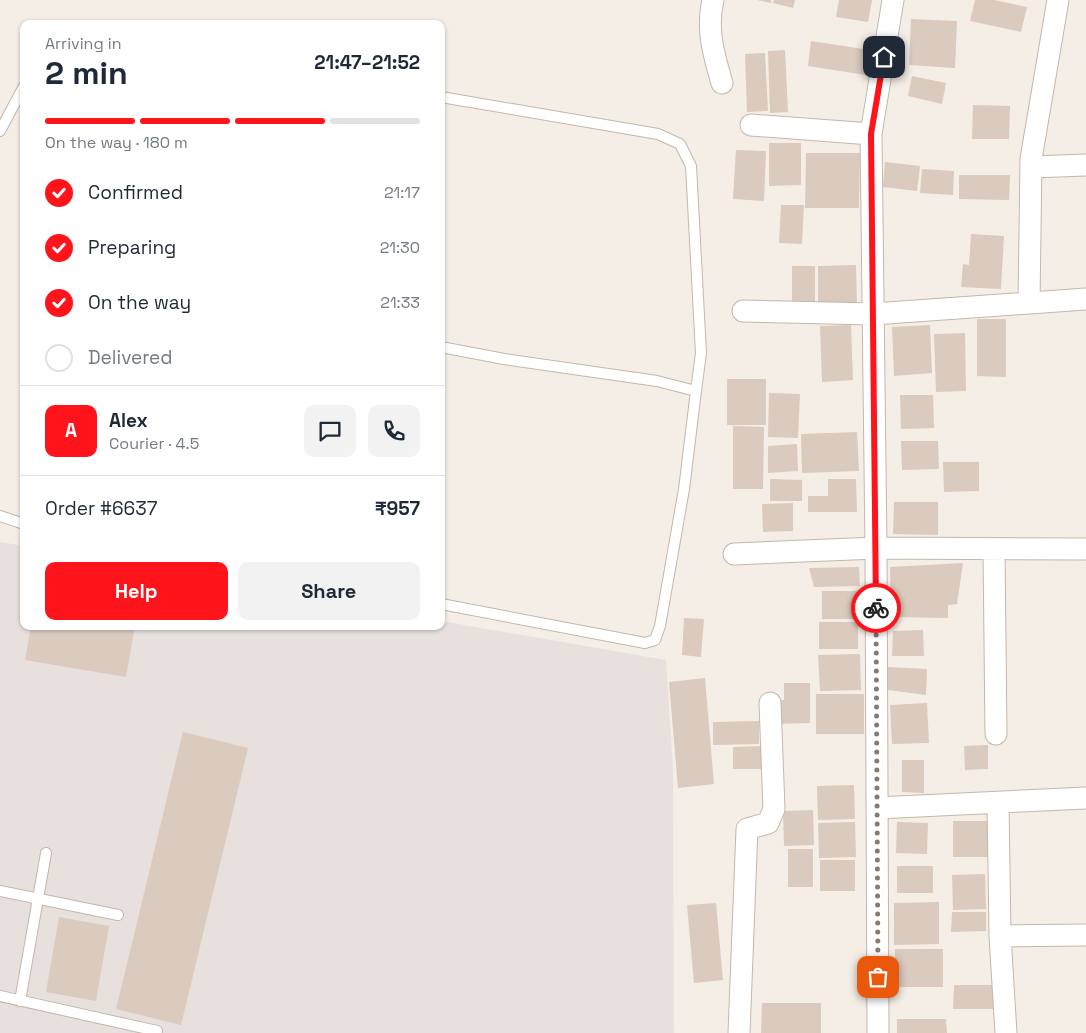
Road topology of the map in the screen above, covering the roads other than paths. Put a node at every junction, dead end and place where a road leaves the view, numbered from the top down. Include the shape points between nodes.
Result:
1 (713, 0) edge
2 (894, 0) edge
3 (1055, 1) edge
4 (722, 83) dead end
5 (20, 92) edge
6 (445, 99) edge
7 (751, 125) dead end
8 (0, 131) edge
9 (871, 134) junction
10 (1086, 165) edge
11 (1031, 167) junction
12 (1086, 299) edge
13 (1029, 303) junction
14 (743, 311) dead end
15 (873, 314) junction
16 (445, 347) edge
17 (696, 391) junction
18 (0, 516) edge
19 (20, 523) edge
20 (876, 548) junction
21 (994, 549) junction
22 (1086, 549) edge
23 (734, 554) dead end
24 (445, 605) edge
25 (770, 703) dead end
26 (996, 734) dead end
27 (1086, 798) edge
28 (998, 803) junction
29 (878, 808) junction
30 (46, 853) dead end
31 (0, 891) edge
32 (38, 899) junction
33 (118, 915) dead end
34 (1086, 935) edge
35 (1000, 936) junction
36 (0, 996) edge
37 (20, 1001) junction
38 (157, 1032) dead end
39 (739, 1033) edge
40 (878, 1033) edge
41 (1006, 1033) edge

1 - 4 street via 710,14 712,47
2 - 9 street
3 - 11 street
5 - 8 lane
6 - 17 lane via 658,134 680,144 691,166 701,353
7 - 9 street
9 - 15 street
10 - 11 street
11 - 13 street
12 - 13 street
13 - 15 street
14 - 15 street
15 - 20 street
16 - 17 lane via 504,359 657,381
17 - 24 lane via 684,489 660,626 654,640 644,643
18 - 19 lane
20 - 21 street
20 - 23 street
20 - 29 street
21 - 22 street
21 - 26 street
25 - 39 street via 774,809 768,823 747,829
27 - 28 street
28 - 29 street
28 - 35 street
29 - 40 street
30 - 32 lane
31 - 32 lane
32 - 33 lane
32 - 37 lane
34 - 35 street
35 - 41 street
36 - 37 lane
37 - 38 lane

